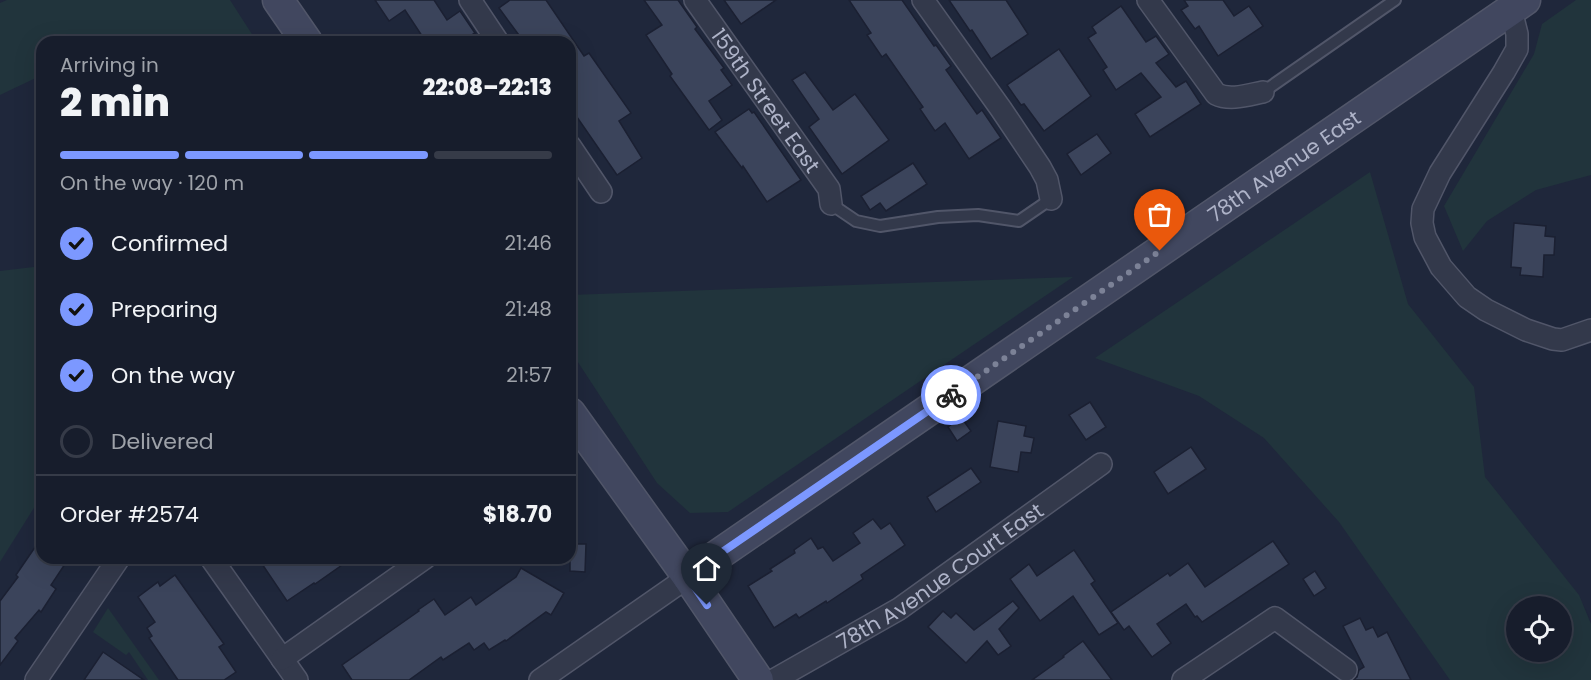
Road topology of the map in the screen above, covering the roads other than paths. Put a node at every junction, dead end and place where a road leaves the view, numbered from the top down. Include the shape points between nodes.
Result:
1 (278, 0) edge
2 (470, 0) edge
3 (695, 0) edge
4 (923, 0) edge
5 (1148, 0) edge
6 (1395, 0) edge
7 (1518, 5) edge
8 (303, 36) edge
9 (494, 36) edge
10 (1263, 92) joint
11 (576, 155) edge
12 (601, 192) dead end
13 (1051, 199) joint
14 (831, 204) joint
15 (1591, 330) edge
16 (576, 421) edge
17 (1101, 464) dead end
18 (115, 564) edge
19 (215, 564) edge
20 (417, 564) edge
21 (688, 577) junction
22 (282, 659) junction
23 (1346, 670) dead end
24 (36, 680) edge
25 (297, 680) edge
26 (540, 680) edge
27 (759, 680) edge
28 (774, 680) edge
29 (1183, 680) edge

1 - 8 street
2 - 9 street
3 - 14 street, 159th Street East via 829,189
4 - 13 street via 1040,167
5 - 10 street via 1216,94 1233,97
6 - 10 lane
7 - 15 street via 1517,49 1440,173 1423,209 1423,230 1441,267 1467,297 1486,309 1553,339 1575,337
7 - 21 street, 78th Avenue East
11 - 12 street
13 - 14 lane via 1019,221 978,215 880,226 856,221
16 - 21 street
17 - 28 street, 78th Avenue Court East via 899,609
18 - 24 street
19 - 22 street
20 - 22 street
21 - 26 street, 78th Avenue East
21 - 27 street
22 - 25 street
23 - 29 street via 1275,618

